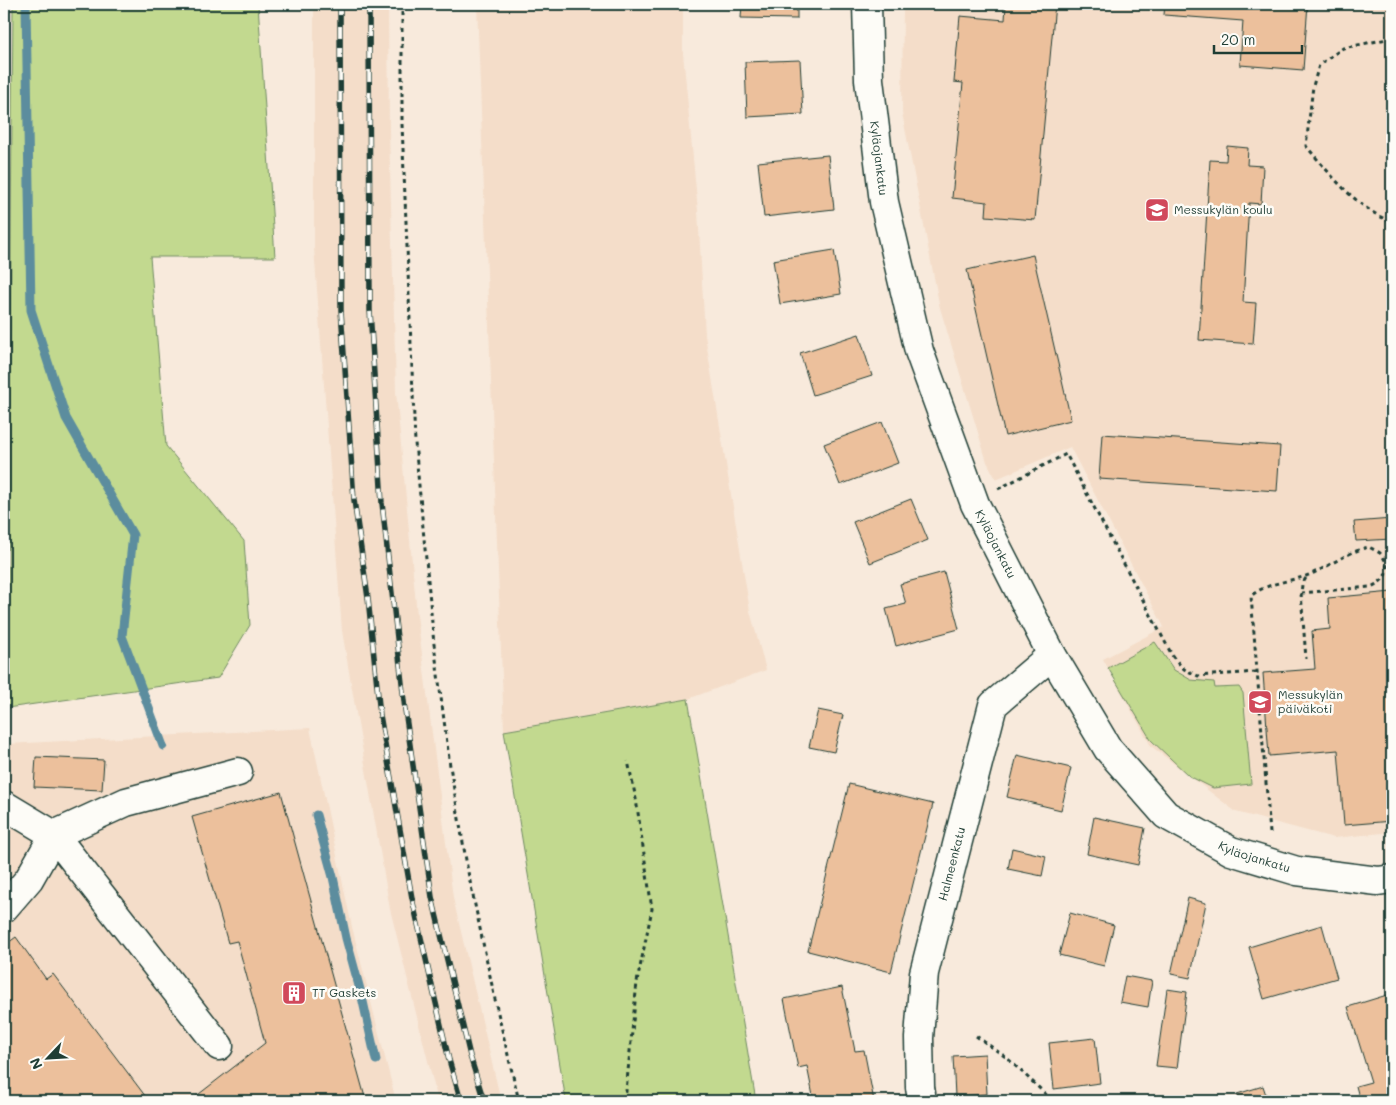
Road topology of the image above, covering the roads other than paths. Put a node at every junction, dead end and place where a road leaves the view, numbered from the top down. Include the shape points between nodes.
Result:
1 (867, 4) edge
2 (1052, 655) junction
3 (238, 772) dead end
4 (4, 805) edge
5 (54, 835) junction
6 (1392, 879) edge
7 (4, 908) edge
8 (219, 1046) dead end
9 (922, 1101) edge

1 - 2 street, Kyläojankatu via 869,80 884,202 919,351 975,504
2 - 6 street, Kyläojankatu via 1108,749 1166,815 1231,851 1297,871 1378,881
2 - 9 street, Halmeenkatu via 993,704 924,973 919,1038
3 - 5 street via 126,802
4 - 5 street
5 - 7 street via 29,879
5 - 8 street

